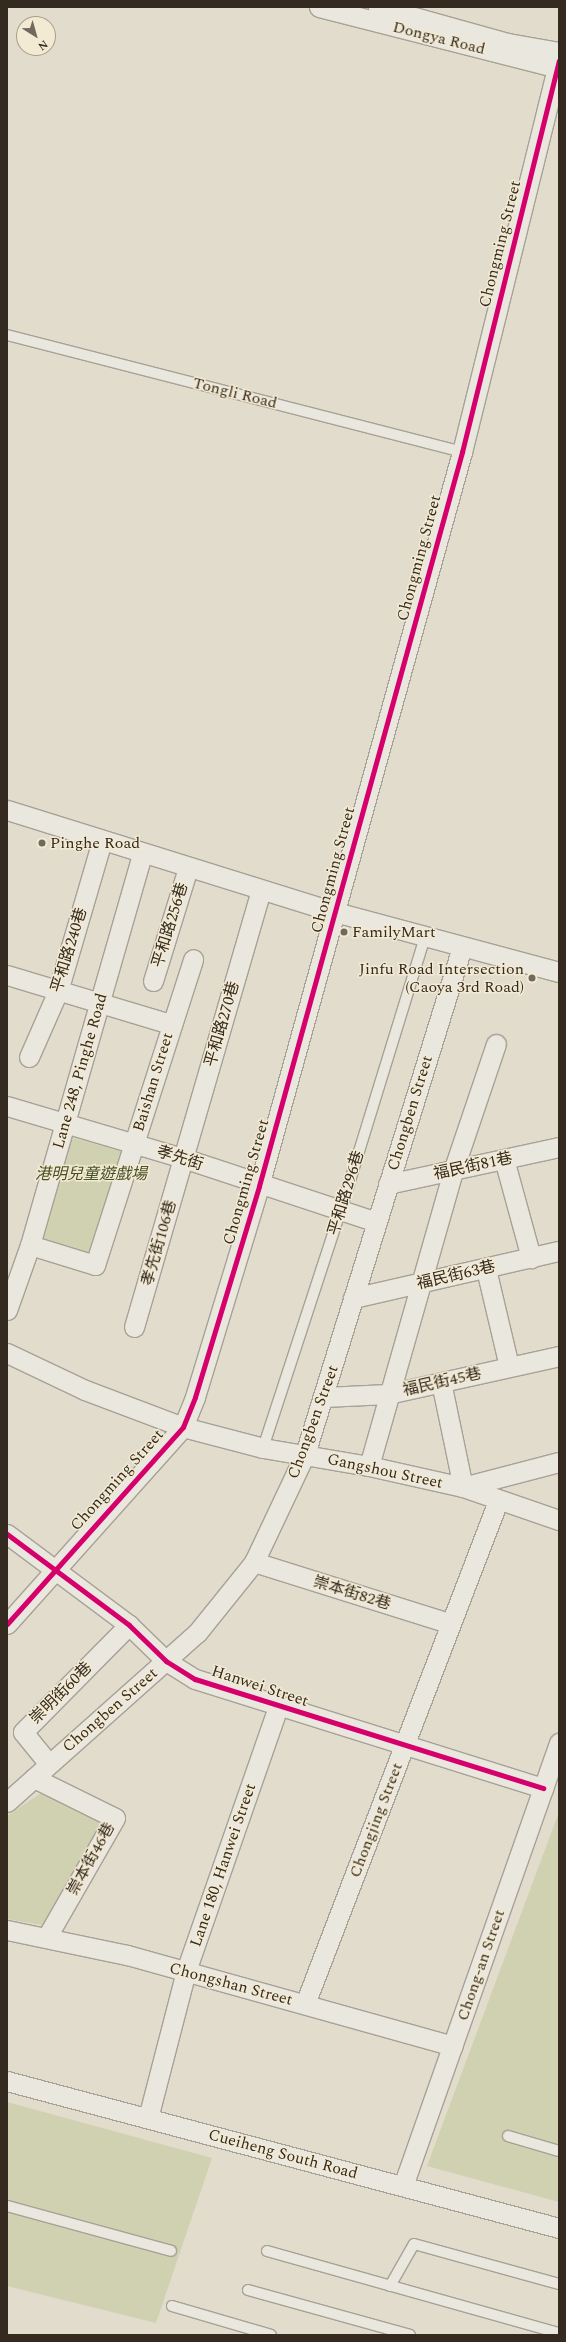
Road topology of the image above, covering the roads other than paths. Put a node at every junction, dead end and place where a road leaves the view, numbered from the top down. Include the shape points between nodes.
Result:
1 (319, 7) edge
2 (378, 7) edge
3 (417, 12) edge
4 (559, 62) edge
5 (7, 335) edge
6 (462, 452) junction
7 (7, 810) edge
8 (102, 841) junction
9 (142, 854) junction
10 (188, 868) junction
11 (262, 890) junction
12 (335, 912) junction
13 (425, 936) junction
14 (462, 947) junction
15 (193, 959) dead end
16 (559, 972) edge
17 (7, 975) edge
18 (153, 981) dead end
19 (58, 991) junction
20 (99, 1004) junction
21 (170, 1024) junction
22 (496, 1044) dead end
23 (29, 1057) dead end
24 (7, 1106) edge
25 (66, 1123) junction
26 (134, 1144) junction
27 (559, 1147) edge
28 (183, 1158) junction
29 (504, 1159) junction
30 (453, 1171) junction
31 (388, 1184) junction
32 (259, 1186) junction
33 (341, 1210) junction
34 (377, 1222) junction
35 (30, 1245) junction
36 (559, 1251) edge
37 (531, 1258) junction
38 (486, 1268) junction
39 (422, 1283) junction
40 (353, 1298) junction
41 (7, 1310) edge
42 (134, 1327) dead end
43 (7, 1353) edge
44 (559, 1356) edge
45 (509, 1366) junction
46 (441, 1382) junction
47 (388, 1394) junction
48 (324, 1397) junction
49 (183, 1426) junction
50 (263, 1448) junction
51 (305, 1454) junction
52 (559, 1462) edge
53 (369, 1466) junction
54 (463, 1487) junction
55 (498, 1501) junction
56 (559, 1520) edge
57 (7, 1534) edge
58 (254, 1562) junction
59 (55, 1569) junction
60 (449, 1623) junction
61 (7, 1624) edge
62 (129, 1625) junction
63 (166, 1661) junction
64 (278, 1707) junction
65 (405, 1742) junction
66 (559, 1743) edge
67 (49, 1764) junction
68 (34, 1778) junction
69 (543, 1788) junction
70 (7, 1802) edge
71 (7, 1930) edge
72 (48, 1936) junction
73 (186, 1971) junction
74 (305, 2004) junction
75 (453, 2046) junction
76 (7, 2081) edge
77 (148, 2118) junction
78 (508, 2136) dead end
79 (559, 2151) edge
80 (403, 2186) junction
81 (7, 2206) edge
82 (559, 2228) edge
83 (171, 2251) dead end
84 (267, 2251) dead end
85 (559, 2284) edge
86 (390, 2286) junction
87 (248, 2290) dead end
88 (172, 2306) dead end
89 (559, 2333) edge
90 (271, 2335) edge
91 (410, 2335) edge

1 - 4 street, Dongya Road
2 - 3 street, Dongya Road
3 - 4 street, Dongya Road
4 - 6 street, Chongming Street
5 - 6 lane, Tongli Road
6 - 12 street, Chongming Street
7 - 8 street
8 - 9 street
8 - 19 street, 平和路240巷
9 - 10 street
9 - 20 street, Lane 248, Pinghe Road
10 - 11 street
10 - 18 street, 平和路256巷
11 - 12 street
11 - 28 street, 平和路270巷
12 - 13 street
12 - 32 street, Chongming Street
13 - 14 street
13 - 33 lane, 平和路296巷
14 - 16 street
14 - 31 street, Chongben Street
15 - 21 street
17 - 19 street, Baishan Street
19 - 20 street, Baishan Street
19 - 23 street, 平和路240巷
20 - 21 street, Baishan Street
20 - 25 street, Lane 248, Pinghe Road
21 - 26 street, Baishan Street
22 - 30 street
24 - 25 street, 孝先街
25 - 26 street, 孝先街
25 - 35 street, Lane 248, Pinghe Road
26 - 28 street, 孝先街
26 - 35 street, Baishan Street via 95,1265
27 - 29 street, 福民街81巷
28 - 32 street, 孝先街
28 - 42 street, 孝先街106巷
29 - 30 street, 福民街81巷
29 - 37 street
30 - 31 street, 福民街81巷
30 - 39 street
31 - 34 street, Chongben Street
32 - 33 street, 孝先街
32 - 49 street, Chongming Street
33 - 34 street, 孝先街
33 - 50 lane, 平和路296巷
34 - 40 street, Chongben Street
35 - 41 street, Lane 248, Pinghe Road
36 - 37 street, 福民街63巷
37 - 38 street, 福民街63巷
38 - 39 street, 福民街63巷
38 - 45 street
39 - 40 street, 福民街63巷
39 - 47 street
40 - 48 street, Chongben Street
43 - 49 street, Gangshou Street via 85,1390
44 - 45 street, 福民街45巷
45 - 46 street, 福民街45巷
46 - 47 street, 福民街45巷
46 - 54 street
47 - 48 street, 福民街45巷
47 - 53 street
48 - 51 street, Chongben Street
49 - 50 street, Gangshou Street
49 - 59 street, Chongming Street
50 - 51 street, Gangshou Street
51 - 53 street, Gangshou Street
51 - 58 street, Chongben Street
52 - 54 street
53 - 54 street, Gangshou Street
54 - 55 street, Gangshou Street
55 - 56 street, Gangshou Street
55 - 60 street, Chongjing Street
57 - 59 street, Hanwei Street
58 - 60 street, 崇本街82巷
58 - 63 street, Chongben Street via 197,1633
59 - 61 street, Chongming Street
59 - 62 street, Hanwei Street
60 - 65 street, Chongjing Street
62 - 63 street, Hanwei Street
62 - 67 street, 崇明街60巷 via 23,1732
63 - 64 street, Hanwei Street via 195,1679
63 - 67 street, Chongben Street
64 - 65 street, Hanwei Street
64 - 73 street, Lane 180, Hanwei Street
65 - 69 street, Hanwei Street
65 - 74 street, Chongjing Street
66 - 69 street, Chong-an Street
67 - 68 street, Chongben Street
68 - 70 street, Chongben Street
68 - 72 street, 崇本街46巷 via 115,1818
69 - 75 street, Chong-an Street
71 - 72 street, Chongshan Street
72 - 73 street, Chongshan Street
73 - 74 street, Chongshan Street
73 - 77 street, Lane 180, Hanwei Street
74 - 75 street, Chongshan Street
75 - 80 street, Chong-an Street
76 - 77 street, Cueiheng South Road
77 - 80 street, Cueiheng South Road
78 - 79 lane
80 - 82 street, Cueiheng South Road
81 - 83 lane
84 - 86 lane
85 - 86 lane via 414,2244
86 - 89 lane
87 - 91 lane
88 - 90 lane

